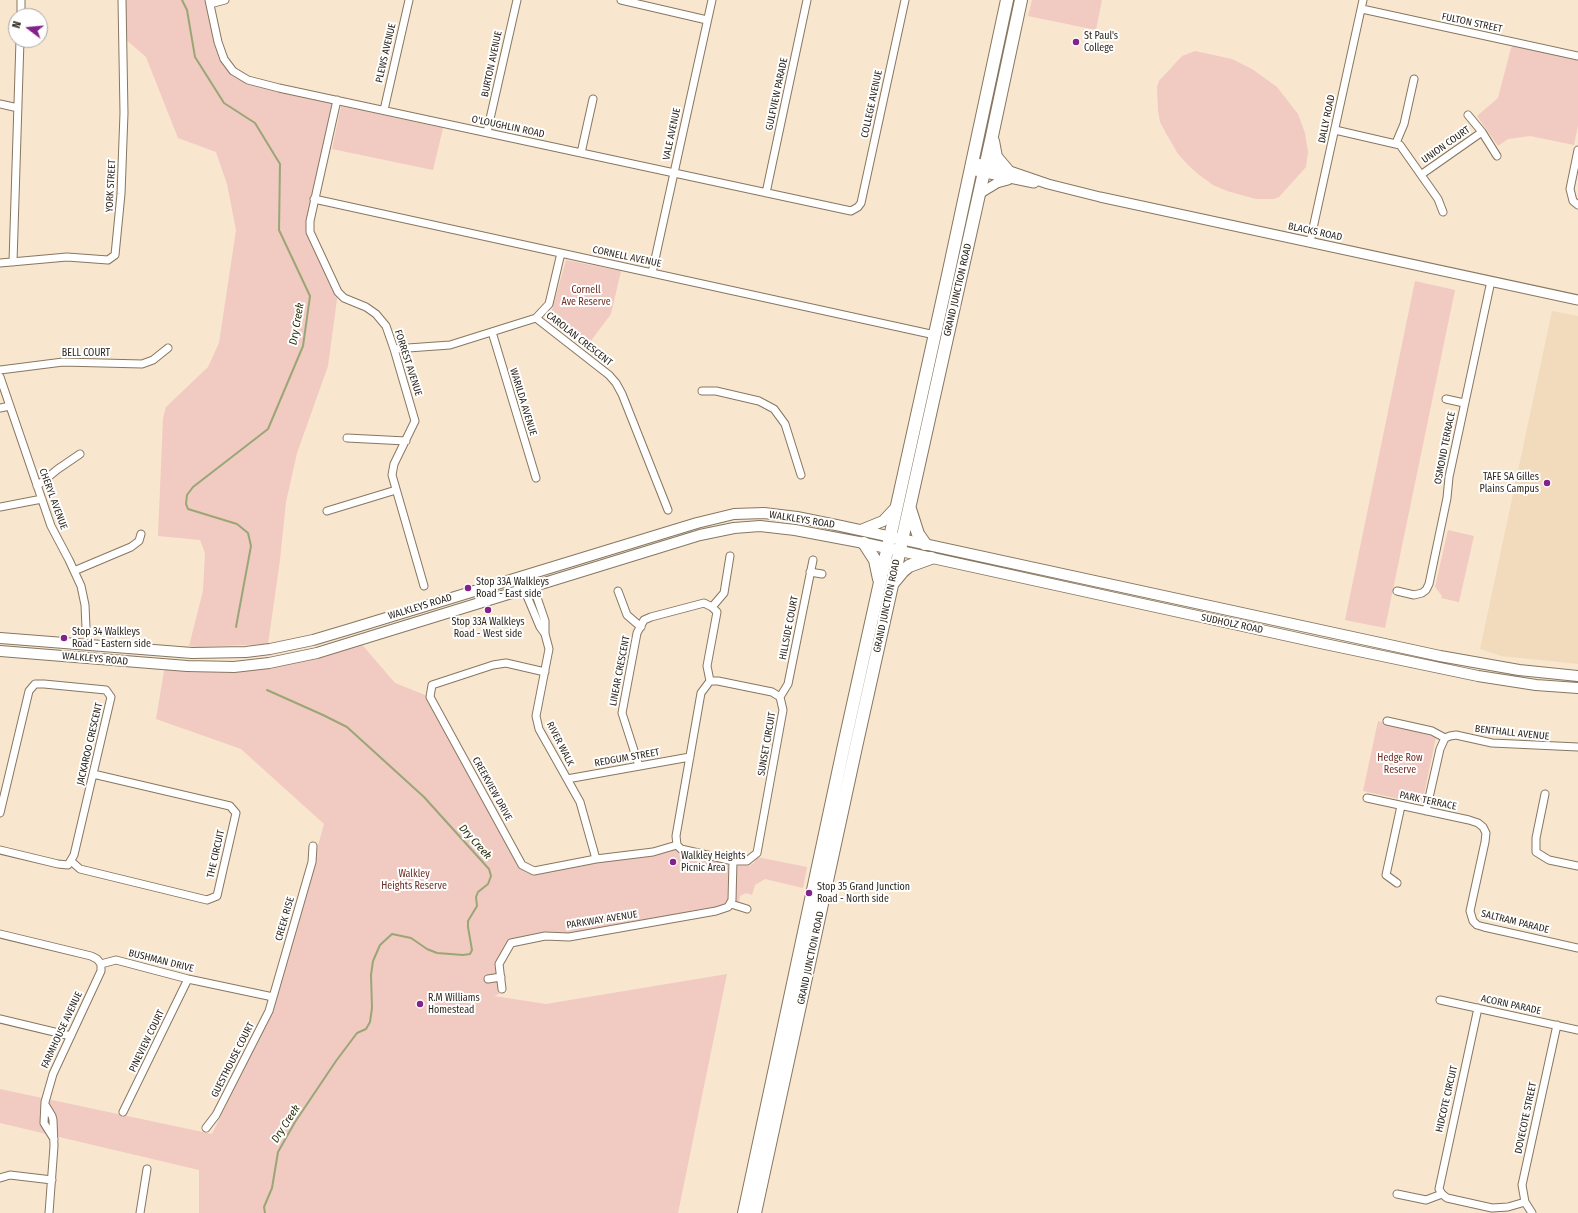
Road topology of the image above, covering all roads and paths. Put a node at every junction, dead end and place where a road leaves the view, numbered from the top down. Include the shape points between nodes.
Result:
1 (122, 0) edge
2 (225, 0) edge
3 (408, 0) edge
4 (517, 0) edge
5 (621, 0) edge
6 (712, 0) edge
7 (807, 0) edge
8 (905, 0) edge
9 (1007, 0) edge
10 (1021, 0) edge
11 (1363, 0) edge
12 (210, 2) edge
13 (1362, 9) junction
14 (707, 20) junction
15 (20, 48) edge
16 (1578, 56) edge
17 (1414, 78) dead end
18 (593, 99) dead end
19 (337, 100) junction
20 (0, 104) edge
21 (18, 108) junction
22 (384, 110) junction
23 (1468, 115) dead end
24 (1335, 130) junction
25 (488, 132) junction
26 (1482, 132) junction
27 (992, 136) junction
28 (1396, 143) junction
29 (1578, 150) edge
30 (581, 153) junction
31 (1497, 156) dead end
32 (971, 166) junction
33 (985, 169) junction
34 (674, 173) junction
35 (1422, 174) junction
36 (1009, 175) junction
37 (766, 193) junction
38 (979, 194) junction
39 (314, 199) junction
40 (1578, 205) edge
41 (856, 210) joint
42 (1443, 212) dead end
43 (1310, 242) junction
44 (561, 253) junction
45 (13, 262) junction
46 (0, 263) edge
47 (652, 273) junction
48 (1491, 281) junction
49 (1578, 300) edge
50 (536, 318) junction
51 (492, 332) junction
52 (935, 335) junction
53 (947, 338) junction
54 (168, 348) dead end
55 (394, 349) junction
56 (0, 370) edge
57 (0, 377) edge
58 (702, 391) dead end
59 (1446, 399) dead end
60 (1464, 403) junction
61 (10, 406) junction
62 (0, 408) edge
63 (347, 438) dead end
64 (406, 441) junction
65 (80, 454) dead end
66 (801, 475) dead end
67 (536, 478) dead end
68 (37, 486) junction
69 (396, 490) junction
70 (42, 499) junction
71 (903, 506) junction
72 (0, 507) edge
73 (668, 510) dead end
74 (327, 511) dead end
75 (861, 530) junction
76 (141, 534) dead end
77 (864, 543) junction
78 (895, 544) junction
79 (925, 544) junction
80 (730, 556) dead end
81 (931, 558) junction
82 (813, 560) dead end
83 (74, 571) junction
84 (810, 572) junction
85 (530, 574) junction
86 (822, 574) dead end
87 (519, 577) junction
88 (880, 584) junction
89 (892, 585) junction
90 (424, 586) dead end
91 (534, 586) junction
92 (524, 589) junction
93 (618, 590) dead end
94 (1397, 592) dead end
95 (712, 607) junction
96 (641, 626) junction
97 (86, 628) dead end
98 (545, 634) junction
99 (0, 638) edge
100 (0, 651) edge
101 (545, 672) junction
102 (1578, 676) edge
103 (710, 681) junction
104 (1578, 688) edge
105 (780, 697) junction
106 (1387, 721) dead end
107 (1445, 738) junction
108 (1578, 747) edge
109 (690, 757) junction
110 (639, 766) junction
111 (93, 774) junction
112 (567, 779) junction
113 (1545, 794) dead end
114 (1367, 798) dead end
115 (1402, 806) junction
116 (1426, 811) junction
117 (0, 813) edge
118 (1483, 827) joint
119 (677, 845) junction
120 (313, 846) dead end
121 (0, 850) edge
122 (596, 859) junction
123 (70, 861) junction
124 (733, 861) junction
125 (1578, 866) edge
126 (1397, 883) dead end
127 (731, 904) junction
128 (747, 909) dead end
129 (0, 934) edge
130 (1578, 948) edge
131 (101, 964) junction
132 (501, 977) junction
133 (488, 978) dead end
134 (188, 979) junction
135 (502, 989) dead end
136 (273, 997) junction
137 (1440, 1000) dead end
138 (1478, 1008) junction
139 (0, 1019) edge
140 (1557, 1026) junction
141 (1578, 1030) edge
142 (71, 1036) junction
143 (123, 1112) dead end
144 (206, 1128) dead end
145 (147, 1169) dead end
146 (0, 1178) edge
147 (52, 1180) junction
148 (1397, 1194) dead end
149 (1442, 1194) junction
150 (1525, 1202) junction
151 (49, 1213) edge
152 (140, 1213) edge
153 (744, 1213) edge
154 (755, 1213) edge
155 (1532, 1213) edge

1 - 45 street, YORK STREET via 124,113 116,252 113,258 108,260 74,256
2 - 12 street
3 - 22 street, PLEWS AVENUE
4 - 25 street, BURTON AVENUE
5 - 14 street
6 - 14 street, VALE AVENUE
7 - 37 street, GULFVIEW PARADE
8 - 41 street, COLLEGE AVENUE via 861,203
9 - 32 highway, GRAND JUNCTION ROAD
10 - 27 highway, GRAND JUNCTION ROAD
11 - 13 street, DALLY ROAD
12 - 19 street, O'LOUGHLIN ROAD via 221,53 229,67 238,75 256,82
13 - 16 street, FULTON STREET
13 - 24 street, DALLY ROAD
14 - 34 street, VALE AVENUE
15 - 21 street
17 - 28 street via 1404,124
18 - 30 street
19 - 22 street, O'LOUGHLIN ROAD
19 - 39 street, FORREST AVENUE
20 - 21 street
21 - 45 street
22 - 25 street, O'LOUGHLIN ROAD
23 - 26 street, UNION COURT
24 - 28 street
24 - 43 street, DALLY ROAD
25 - 30 street, O'LOUGHLIN ROAD
26 - 31 street, UNION COURT
26 - 35 street, UNION COURT
27 - 33 highway, GRAND JUNCTION ROAD
27 - 36 highway via 996,157
28 - 35 street via 1404,149
29 - 40 street via 1570,189 1573,201
30 - 34 street, O'LOUGHLIN ROAD
32 - 33 street, BLACKS ROAD
32 - 52 highway, GRAND JUNCTION ROAD
33 - 36 street, BLACKS ROAD
33 - 38 highway, GRAND JUNCTION ROAD
34 - 37 street, O'LOUGHLIN ROAD
34 - 47 street, VALE AVENUE
35 - 42 street
36 - 38 street
36 - 43 street, BLACKS ROAD
37 - 41 street, O'LOUGHLIN ROAD via 847,211
38 - 53 highway, GRAND JUNCTION ROAD
39 - 44 street, CORNELL AVENUE
39 - 55 street, FORREST AVENUE via 310,232 336,289 344,298 366,306 376,314 386,326
43 - 48 street, BLACKS ROAD
44 - 47 street, CORNELL AVENUE
44 - 50 street via 549,304
45 - 46 street, YORK STREET
47 - 52 street, CORNELL AVENUE
48 - 49 street, BLACKS ROAD
48 - 60 street, OSMOND TERRACE
50 - 51 street, CAROLAN CRESCENT
50 - 73 street, CAROLAN CRESCENT via 616,383
51 - 55 street, CAROLAN CRESCENT via 444,346
51 - 67 street, WARILDA AVENUE
52 - 53 highway
52 - 71 highway, GRAND JUNCTION ROAD
53 - 71 highway, GRAND JUNCTION ROAD
54 - 56 street, BELL COURT via 153,360 142,364 64,362
55 - 64 street, FORREST AVENUE via 415,420
57 - 61 street, CHERYL AVENUE
58 - 66 street via 716,391 759,401 774,408 785,424
59 - 60 street
60 - 94 street, OSMOND TERRACE via 1429,584 1422,593
61 - 62 street
61 - 68 street, CHERYL AVENUE
63 - 64 street
64 - 69 street, FORREST AVENUE via 392,471
65 - 68 street
68 - 70 street, CHERYL AVENUE
69 - 74 street
69 - 90 street, FORREST AVENUE
70 - 72 street
70 - 83 street, CHERYL AVENUE via 56,536
71 - 75 main road via 883,521
71 - 78 highway, GRAND JUNCTION ROAD
71 - 79 highway
75 - 78 main road, WALKLEYS ROAD
75 - 85 main road, WALKLEYS ROAD via 776,514 734,514
76 - 83 street via 139,541 131,547
77 - 78 main road, WALKLEYS ROAD
77 - 88 highway via 875,560
77 - 91 main road, WALKLEYS ROAD via 787,529 760,526 734,528 700,535
78 - 79 main road, SUDHOLZ ROAD
78 - 81 main road, SUDHOLZ ROAD
78 - 88 highway, GRAND JUNCTION ROAD
78 - 89 highway, GRAND JUNCTION ROAD
79 - 102 main road, SUDHOLZ ROAD via 1440,656 1520,670
80 - 95 street via 724,593
81 - 89 highway via 909,566
81 - 104 main road, SUDHOLZ ROAD via 1471,674 1536,685
82 - 84 street, HILLSIDE COURT
83 - 97 street, CHERYL AVENUE via 84,600
84 - 86 street
84 - 105 street, HILLSIDE COURT via 788,684
85 - 87 main road, WALKLEYS ROAD
85 - 91 street, RIVER WALK
87 - 92 street, RIVER WALK
87 - 99 main road, WALKLEYS ROAD via 313,640 270,650 192,653
88 - 153 highway, GRAND JUNCTION ROAD
89 - 154 highway, GRAND JUNCTION ROAD
91 - 92 main road, WALKLEYS ROAD
91 - 98 street, RIVER WALK via 545,621
92 - 98 street, RIVER WALK
92 - 100 main road, WALKLEYS ROAD via 317,653 250,666 187,666
93 - 96 street, LINEAR CRESCENT via 627,615
95 - 96 street, LINEAR CRESCENT via 704,604 650,617 644,620
95 - 103 street via 717,612 707,666
96 - 110 street, LINEAR CRESCENT via 637,633 622,713
98 - 101 street, RIVER WALK via 549,649
101 - 112 street, RIVER WALK via 536,716 539,729
101 - 122 street, CREEKVIEW DRIVE via 506,663 494,665 432,685 430,697 522,865 534,871
103 - 105 street via 772,692
103 - 109 street via 701,693
105 - 124 street, SUNSET CIRCUIT via 783,710 757,853 746,861
106 - 107 street via 1432,731
107 - 108 street, BENTHALL AVENUE via 1456,735 1492,743
107 - 116 street via 1440,749
109 - 110 street, REDGUM STREET
109 - 119 street via 676,836
110 - 112 street, REDGUM STREET
111 - 117 street, JACKAROO CRESCENT via 111,697 106,690 35,684 29,691
111 - 123 street, JACKAROO CRESCENT via 74,855
111 - 123 street, THE CIRCUIT via 230,806 236,813 217,896 207,900 80,868
112 - 122 street, RIVER WALK via 580,802
113 - 125 street via 1536,838 1536,852 1549,860
114 - 115 street, PARK TERRACE
115 - 116 street, PARK TERRACE
115 - 126 street via 1386,875
116 - 118 street, PARK TERRACE via 1469,820
118 - 130 street, SALTRAM PARADE via 1486,833 1485,842 1470,911 1473,921 1484,927
119 - 122 street, CREEKVIEW DRIVE via 653,852
119 - 124 street, SUNSET CIRCUIT via 681,849
120 - 136 street, CREEK RISE via 312,862
121 - 123 street via 58,864 68,865
124 - 127 street
127 - 128 street
127 - 132 street, PARKWAY AVENUE via 716,911 569,937 545,936 511,943 499,964
129 - 131 street via 91,956
131 - 134 street, BUSHMAN DRIVE via 116,960
131 - 142 street, FARMHOUSE AVENUE via 101,971
132 - 133 street
132 - 135 street, PARKWAY AVENUE
134 - 136 street, BUSHMAN DRIVE
134 - 143 street, PINEVIEW COURT
136 - 144 street, GUESTHOUSE COURT via 266,1018 216,1115
137 - 138 street, ACORN PARADE
138 - 140 street, ACORN PARADE
138 - 149 street, HIDCOTE CIRCUIT via 1439,1181
139 - 142 street
140 - 141 street, ACORN PARADE
140 - 150 street, DOVECOTE STREET via 1522,1185
142 - 147 street, FARMHOUSE AVENUE via 53,1074 45,1102 52,1117 54,1139
145 - 152 street
146 - 147 street via 10,1175
147 - 151 street, FARMHOUSE AVENUE
148 - 149 street via 1426,1200
149 - 150 street via 1447,1198 1492,1208
150 - 155 street, DOVECOTE STREET

